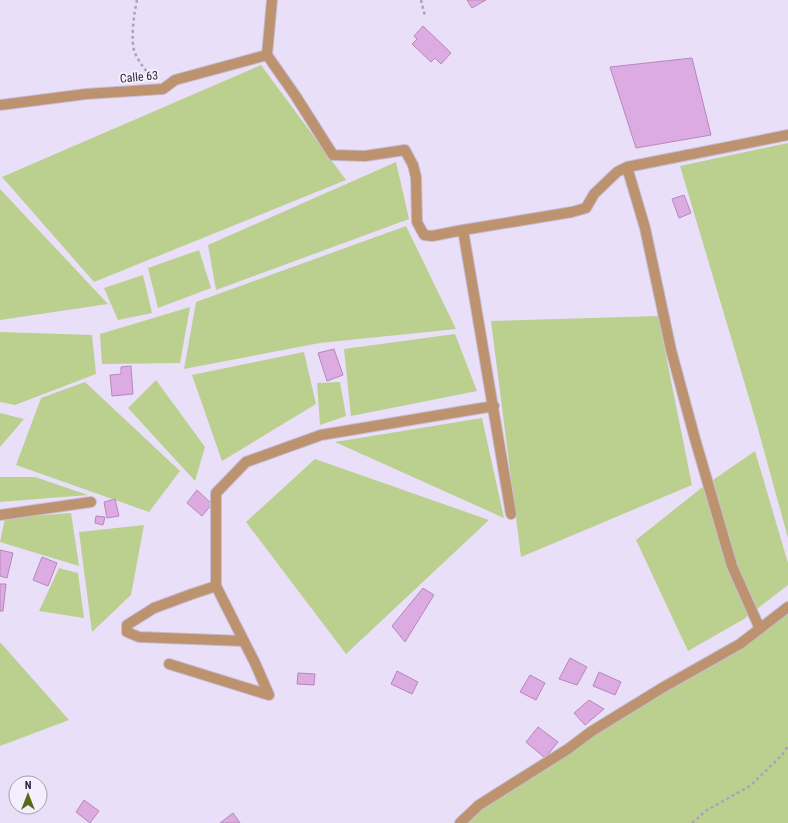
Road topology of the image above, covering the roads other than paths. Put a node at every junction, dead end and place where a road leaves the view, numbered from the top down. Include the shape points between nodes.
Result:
1 (272, 0) edge
2 (267, 55) junction
3 (0, 105) edge
4 (788, 135) edge
5 (627, 167) junction
6 (463, 230) junction
7 (494, 406) junction
8 (91, 502) dead end
9 (512, 514) dead end
10 (0, 515) edge
11 (216, 586) junction
12 (788, 606) edge
13 (760, 629) junction
14 (244, 641) junction
15 (169, 664) dead end
16 (460, 823) edge

1 - 2 street
2 - 3 street, Calle 63 via 174,80 163,89 86,94
2 - 6 street via 333,155 365,156 405,150 416,177 417,222 424,235 432,236
4 - 5 street
5 - 6 street via 617,172 594,194 586,208
5 - 13 street via 645,228 671,350 695,439 732,566
6 - 7 street
7 - 9 street
7 - 11 street via 322,435 246,462 216,493
8 - 10 street
11 - 14 street
11 - 14 street via 154,608 128,625 127,632 139,637
12 - 13 street
13 - 16 street via 740,644 592,731 479,805
14 - 15 street via 269,695

